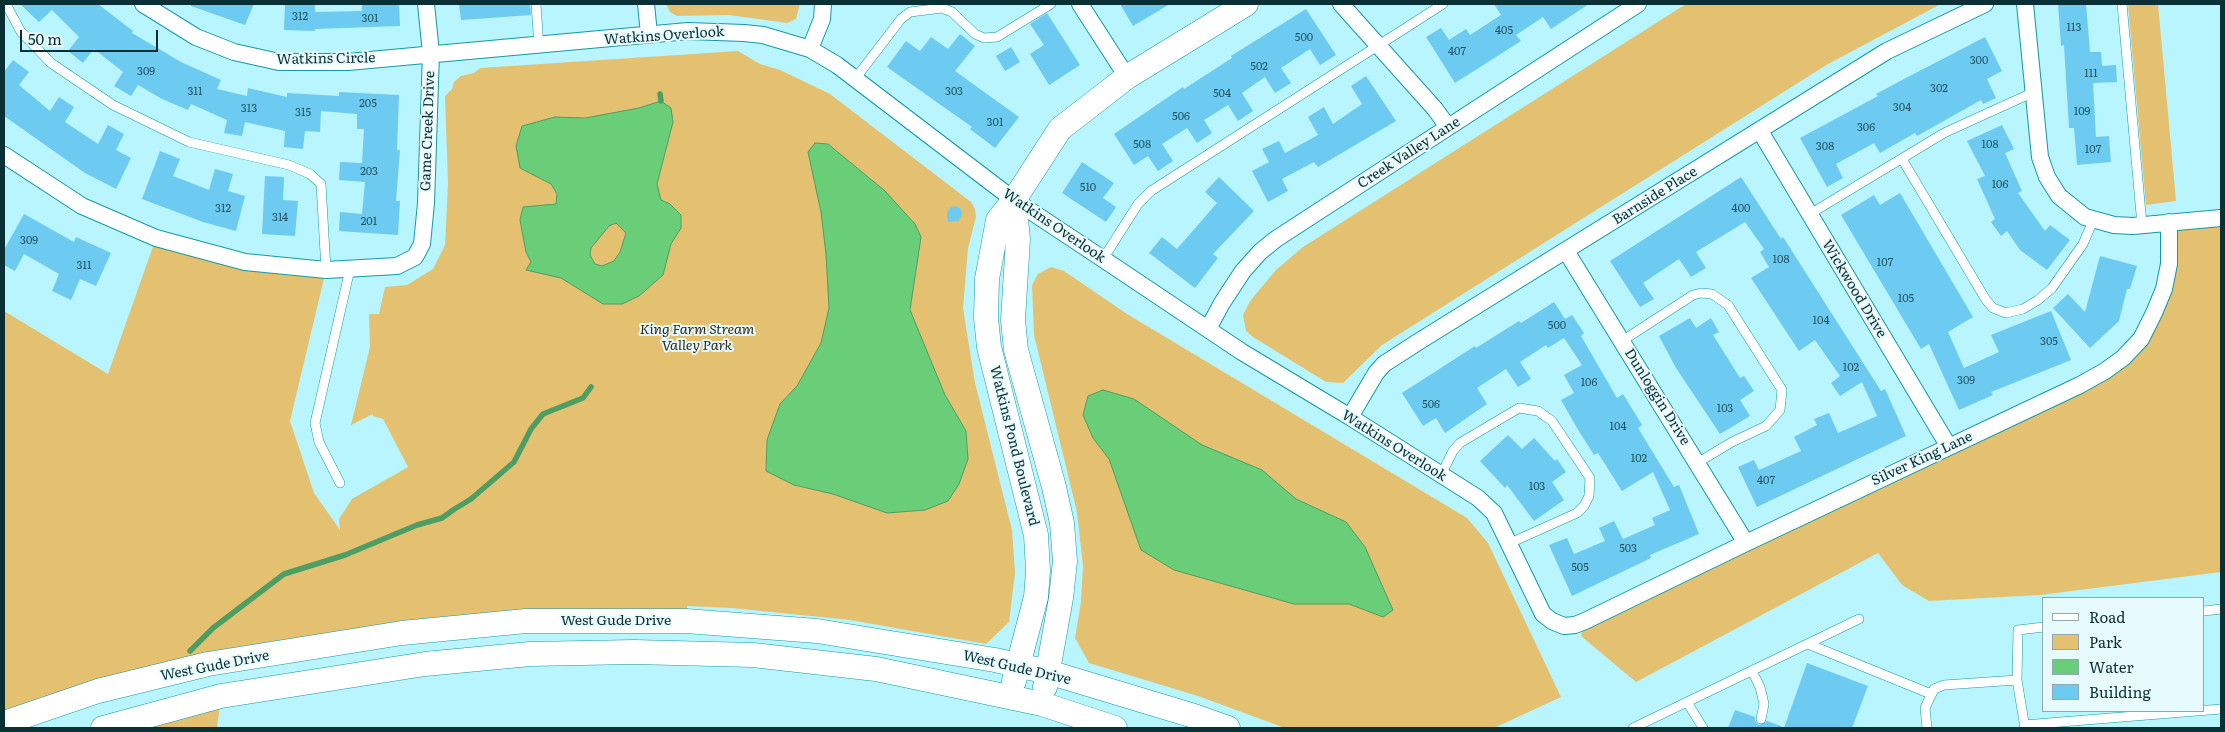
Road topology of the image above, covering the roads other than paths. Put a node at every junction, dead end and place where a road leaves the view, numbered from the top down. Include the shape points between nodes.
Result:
1 (6, 4) edge
2 (144, 4) edge
3 (426, 4) edge
4 (536, 4) edge
5 (646, 4) edge
6 (823, 4) edge
7 (1051, 4) edge
8 (1080, 4) edge
9 (1246, 4) edge
10 (1340, 4) edge
11 (1443, 4) edge
12 (1638, 4) edge
13 (1985, 4) edge
14 (2025, 4) edge
15 (2122, 4) edge
16 (649, 34) junction
17 (1377, 45) junction
18 (540, 46) junction
19 (810, 49) junction
20 (431, 54) junction
21 (1127, 77) junction
22 (855, 79) junction
23 (2034, 92) junction
24 (1448, 128) junction
25 (1760, 131) junction
26 (4, 155) edge
27 (1902, 159) junction
28 (1014, 200) junction
29 (1810, 214) junction
30 (2221, 218) edge
31 (2093, 221) junction
32 (2169, 222) junction
33 (2142, 225) junction
34 (1566, 252) junction
35 (1103, 259) junction
36 (350, 269) junction
37 (326, 270) junction
38 (1208, 329) junction
39 (1622, 341) junction
40 (1350, 417) junction
41 (1949, 446) junction
42 (1697, 463) junction
43 (1441, 475) junction
44 (340, 483) dead end
45 (1746, 542) junction
46 (1510, 543) junction
47 (2221, 609) edge
48 (2205, 611) edge
49 (1859, 619) dead end
50 (1585, 622) joint
51 (2042, 628) edge
52 (1808, 644) junction
53 (1018, 666) junction
54 (1752, 671) junction
55 (1048, 672) junction
56 (2017, 680) junction
57 (1931, 694) junction
58 (1010, 697) junction
59 (1687, 702) junction
60 (1042, 704) junction
61 (2221, 710) edge
62 (2205, 711) edge
63 (2198, 712) edge
64 (1761, 719) dead end
65 (4, 723) edge
66 (2024, 727) edge
67 (103, 728) edge
68 (1115, 728) edge
69 (1228, 728) edge
70 (1633, 728) edge
71 (1703, 728) edge
72 (1926, 728) edge

1 - 37 lane via 21,32 51,63 113,105 188,142 289,164 310,174 321,184
2 - 20 street, Watkins Circle via 196,37 234,52 279,62 348,62
3 - 20 street, Game Creek Drive
4 - 18 lane
5 - 16 street
6 - 19 street via 822,19
7 - 22 lane via 997,37 984,38 975,34 952,12 942,8 910,12 901,18
8 - 21 street
9 - 21 main road, Watkins Pond Boulevard
10 - 17 street
11 - 17 lane
12 - 24 street, Creek Valley Lane
13 - 25 street, Barnside Place via 1887,51
14 - 23 street
15 - 33 lane
16 - 18 street, Watkins Overlook
16 - 19 street, Watkins Overlook via 744,32
17 - 24 street
17 - 35 lane via 1151,191 1138,204
18 - 20 street, Watkins Overlook
19 - 22 street, Watkins Overlook
20 - 36 street, Game Creek Drive via 422,244 415,257 397,266
21 - 28 main road, Watkins Pond Boulevard via 1060,129
22 - 28 street, Watkins Overlook
23 - 27 lane via 1944,133
23 - 31 street via 2042,167 2059,196
24 - 38 street, Creek Valley Lane via 1260,252 1243,271
25 - 29 street, Wickwood Drive
25 - 34 street, Barnside Place
26 - 37 street via 82,206 156,238 245,262
27 - 29 lane
27 - 31 lane via 1986,300 1993,308 2006,313 2023,309 2052,288 2078,251
28 - 35 street, Watkins Overlook
28 - 53 main road, Watkins Pond Boulevard via 998,220 987,279 986,318 989,347 1036,535 1036,597
28 - 55 main road, Watkins Pond Boulevard via 1018,239 1013,320 1016,350 1054,488 1062,523 1065,561
29 - 41 street, Wickwood Drive
30 - 32 street
31 - 33 street via 2114,226
32 - 33 street
32 - 41 street, Silver King Lane via 2164,289 2140,339 2123,358 2080,385
34 - 39 street, Dunloggin Drive
34 - 40 street, Barnside Place via 1384,364
35 - 38 street, Watkins Overlook
36 - 37 street
36 - 44 lane via 315,423 319,442
38 - 40 street, Watkins Overlook
39 - 42 street, Dunloggin Drive
39 - 42 lane via 1693,295 1712,294 1728,305 1782,390 1780,410 1766,426
40 - 43 street, Watkins Overlook
41 - 45 street, Silver King Lane
42 - 45 street, Dunloggin Drive
43 - 46 street, Watkins Overlook via 1478,498 1494,513
43 - 46 lane via 1460,443 1519,408 1538,410 1552,421 1590,478 1589,496 1576,513
45 - 50 street, Silver King Lane
46 - 50 street, Watkins Overlook via 1543,614 1564,626
47 - 48 lane
49 - 52 lane
51 - 56 lane via 2018,630
52 - 54 lane
52 - 57 lane
53 - 55 main road, West Gude Drive
53 - 58 main road, Watkins Pond Boulevard
53 - 65 main road, West Gude Drive via 817,631 686,621 526,621 402,634 208,664 98,692
54 - 59 lane
54 - 64 lane via 1764,704
55 - 60 main road, Watkins Pond Boulevard
55 - 69 main road, West Gude Drive
56 - 57 lane via 1944,685
56 - 66 lane
57 - 72 lane via 1925,708
58 - 60 main road
58 - 67 main road via 876,669 753,655 530,654 425,664 222,696
59 - 70 lane
59 - 71 lane
60 - 68 main road
61 - 62 lane
63 - 66 lane

